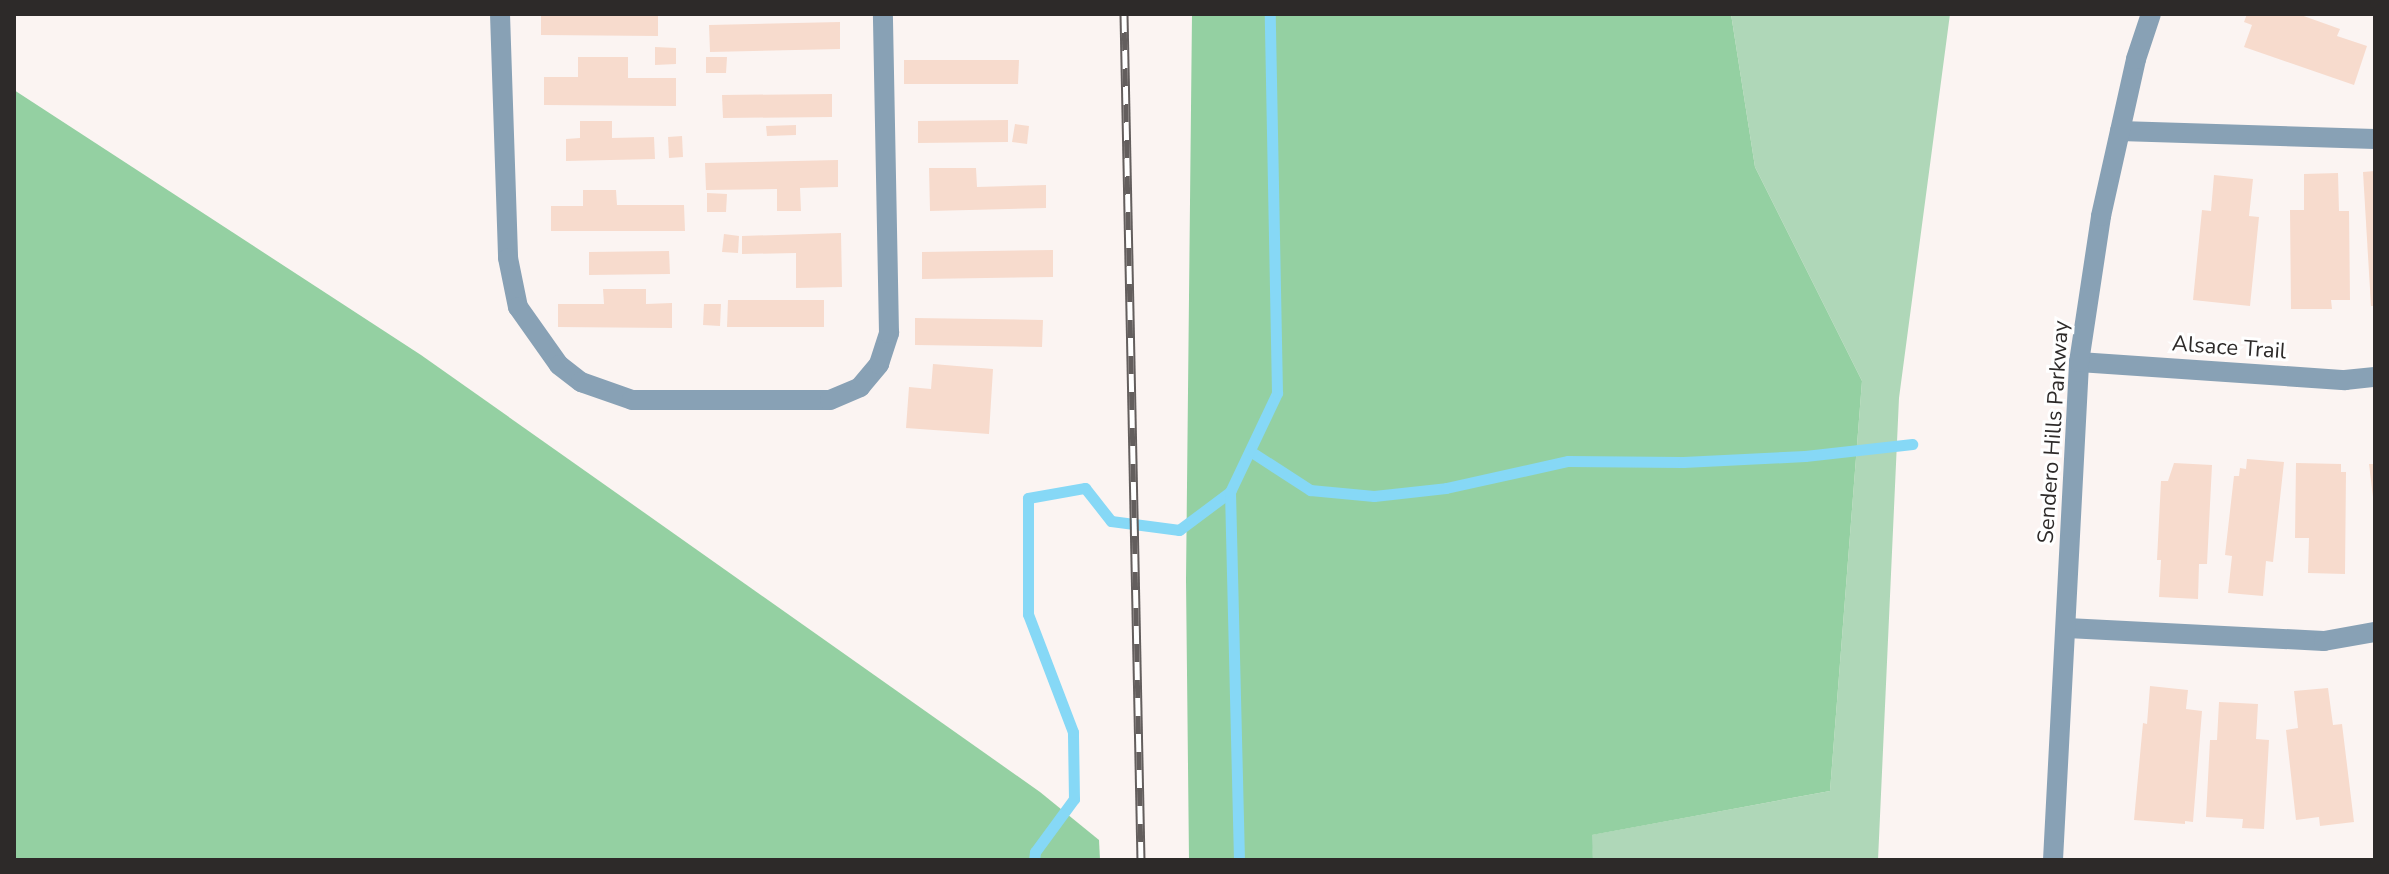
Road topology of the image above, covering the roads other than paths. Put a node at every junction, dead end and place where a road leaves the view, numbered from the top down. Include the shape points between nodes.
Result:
1 (500, 14) edge
2 (883, 14) edge
3 (2151, 14) edge
4 (2120, 131) junction
5 (2374, 138) edge
6 (2079, 362) junction
7 (2375, 377) edge
8 (2067, 628) junction
9 (2375, 632) edge
10 (2053, 860) edge

1 - 2 street via 508,258 518,307 559,365 581,382 632,400 830,400 860,387 879,364 889,333
3 - 4 street, Sendero Hills Parkway
4 - 5 street
4 - 6 street, Sendero Hills Parkway
6 - 7 street, Alsace Trail via 2345,380
6 - 8 street, Sendero Hills Parkway
8 - 9 street via 2324,641
8 - 10 street, Sendero Hills Parkway

